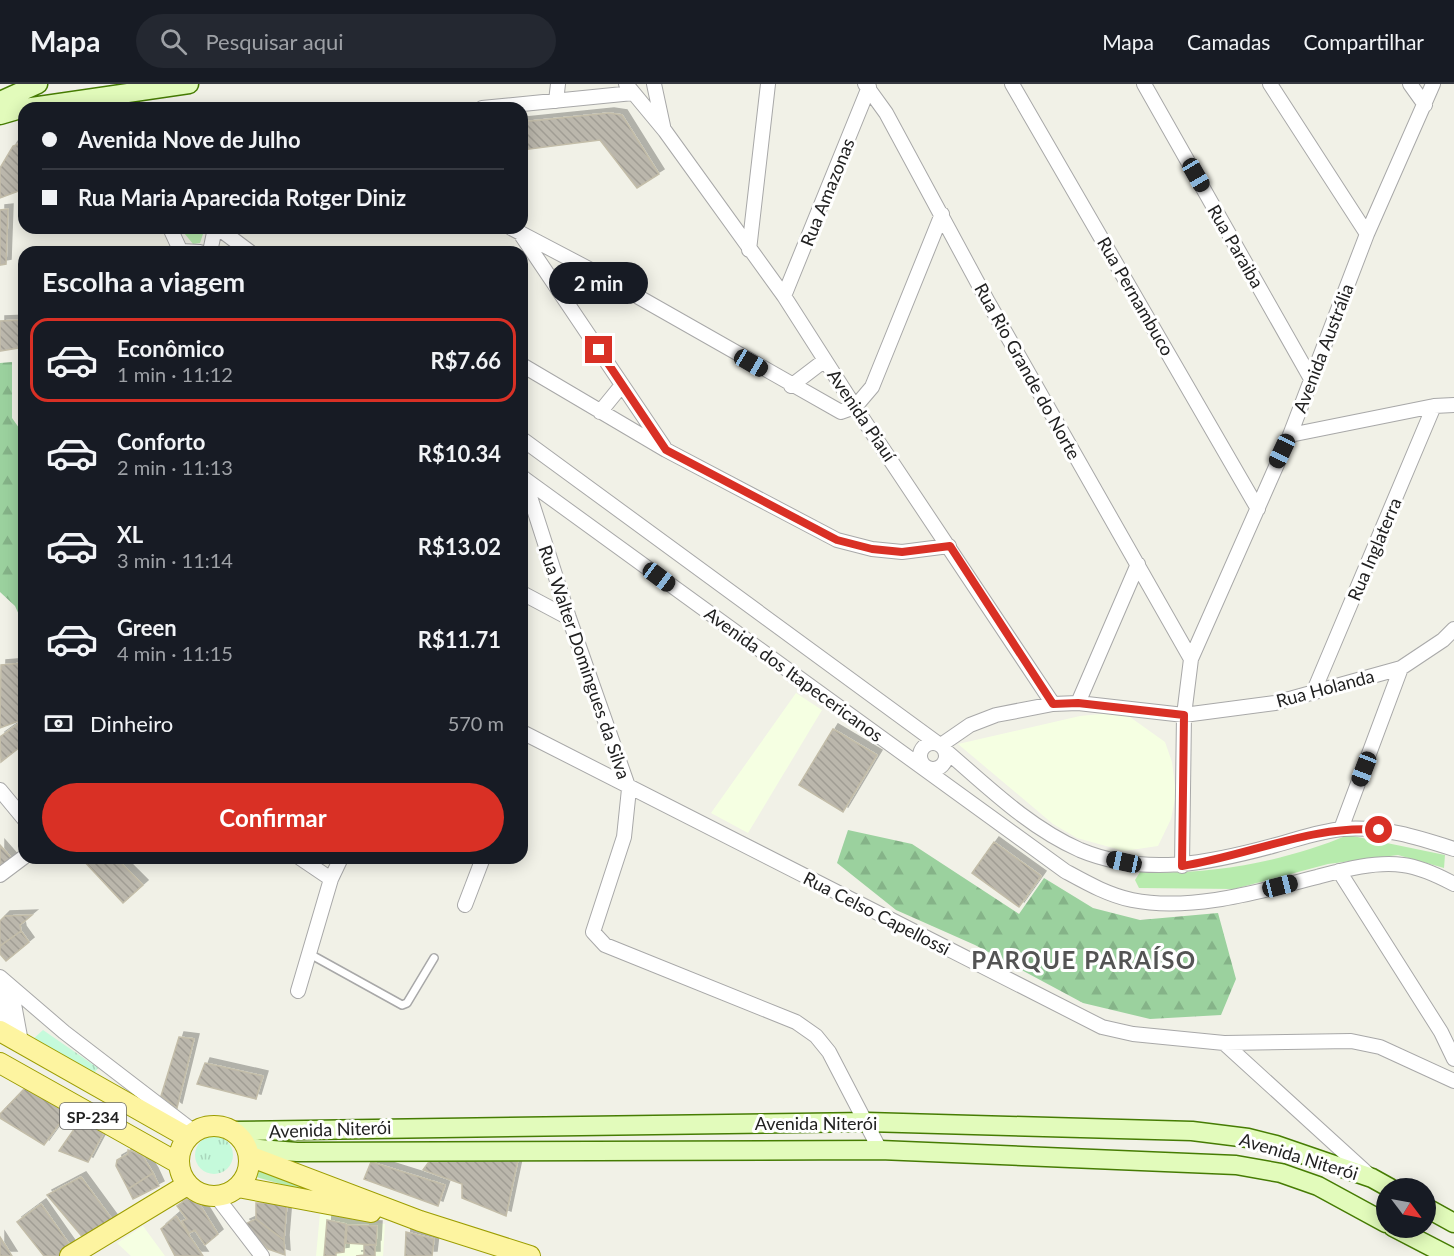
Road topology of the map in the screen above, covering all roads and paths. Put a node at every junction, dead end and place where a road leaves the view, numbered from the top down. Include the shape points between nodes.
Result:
1 (38, 84) edge
2 (189, 84) edge
3 (558, 84) edge
4 (654, 84) edge
5 (768, 84) edge
6 (1012, 84) edge
7 (1144, 84) edge
8 (1270, 84) edge
9 (1410, 84) edge
10 (1433, 84) edge
11 (867, 86) edge
12 (630, 89) edge
13 (556, 101) junction
14 (49, 102) edge
15 (528, 104) edge
16 (1425, 105) junction
17 (10, 107) edge
18 (665, 131) junction
19 (942, 214) junction
20 (224, 234) edge
21 (522, 234) edge
22 (1366, 234) junction
23 (242, 246) edge
24 (528, 247) edge
25 (749, 250) junction
26 (591, 270) junction
27 (784, 296) junction
28 (565, 298) junction
29 (825, 360) junction
30 (528, 369) edge
31 (1311, 377) junction
32 (622, 385) junction
33 (791, 386) junction
34 (1454, 405) edge
35 (1434, 406) junction
36 (855, 407) junction
37 (600, 412) junction
38 (1290, 435) junction
39 (528, 443) edge
40 (666, 450) junction
41 (528, 481) edge
42 (528, 492) edge
43 (1258, 508) junction
44 (950, 546) junction
45 (1138, 564) junction
46 (528, 596) edge
47 (569, 618) junction
48 (1454, 629) edge
49 (1191, 659) junction
50 (1401, 668) junction
51 (1313, 693) junction
52 (1078, 703) junction
53 (1053, 704) junction
54 (1184, 715) junction
55 (528, 737) edge
56 (941, 746) junction
57 (924, 766) junction
58 (629, 789) junction
59 (0, 790) edge
60 (18, 812) edge
61 (1341, 829) junction
62 (1454, 849) edge
63 (18, 862) edge
64 (309, 864) edge
65 (338, 864) edge
66 (481, 864) edge
67 (1182, 866) junction
68 (1339, 871) junction
69 (0, 875) edge
70 (1453, 878) edge
71 (331, 879) junction
72 (465, 905) dead end
73 (308, 953) junction
74 (434, 958) dead end
75 (0, 977) edge
76 (298, 991) dead end
77 (11, 1039) edge
78 (1224, 1043) junction
79 (1454, 1059) edge
80 (3, 1066) edge
81 (1454, 1081) edge
82 (867, 1122) junction
83 (354, 1127) junction
84 (1103, 1130) junction
85 (233, 1131) junction
86 (190, 1134) junction
87 (880, 1150) junction
88 (353, 1151) junction
89 (248, 1152) junction
90 (1102, 1158) junction
91 (178, 1163) junction
92 (1372, 1178) junction
93 (1376, 1180) edge
94 (187, 1185) junction
95 (238, 1187) junction
96 (216, 1196) junction
97 (1436, 1213) edge
98 (1376, 1218) edge
99 (420, 1221) junction
100 (1454, 1223) edge
101 (1414, 1238) edge
102 (495, 1251) edge
103 (70, 1256) edge
104 (262, 1256) edge
105 (530, 1256) edge
106 (1449, 1256) edge

1 - 17 main road
2 - 14 main road
3 - 13 street
4 - 18 street, Avenida Piauí
5 - 25 street
6 - 43 street, Rua Pernambuco
7 - 31 street, Rua Paraiba
8 - 22 street
9 - 16 street
10 - 16 street, Avenida Austrália
11 - 19 street, Rua Rio Grande do Norte
11 - 27 street, Rua Amazonas
12 - 13 street
12 - 18 street, Avenida Piauí
13 - 15 street
16 - 22 street, Avenida Austrália
18 - 25 street, Avenida Piauí
19 - 36 street via 872,387
19 - 45 street, Rua Rio Grande do Norte via 988,303
20 - 23 street
21 - 26 street
22 - 31 street, Avenida Austrália
24 - 28 street
25 - 27 street, Avenida Piauí
26 - 28 street via 573,281
26 - 33 street
27 - 29 street, Avenida Piauí
28 - 32 street
29 - 33 street
29 - 36 street, Avenida Piauí
30 - 37 street
31 - 38 street, Avenida Austrália
32 - 37 street
32 - 40 street
33 - 36 street via 841,412
34 - 35 street
35 - 38 street
35 - 51 street, Rua Inglaterra
36 - 44 street, Avenida Piauí
37 - 40 street
38 - 43 street, Avenida Austrália
39 - 56 street, Avenida dos Itapecericanos
40 - 44 street via 837,540 902,552
41 - 57 street, Avenida dos Itapecericanos via 832,704
42 - 47 street, Rua Walter Domingues da Silva
43 - 49 street, Avenida Austrália
44 - 53 street, Avenida Piauí
45 - 49 street, Rua Rio Grande do Norte
45 - 52 street
46 - 47 street
47 - 58 street, Rua Walter Domingues da Silva
48 - 50 street, Rua Holanda
49 - 54 street, Avenida Austrália
50 - 51 street, Rua Holanda
50 - 61 street
51 - 54 street, Rua Holanda
52 - 53 street, Rua Holanda
52 - 54 street, Rua Holanda
53 - 56 street, Rua Holanda via 996,715 970,725
54 - 67 street, Avenida Austrália
55 - 58 street, Rua Celso Capellossi
56 - 57 street via 929,743 920,751
56 - 57 street via 946,759 941,767
56 - 67 street, Avenida dos Itapecericanos via 1023,816 1081,850 1124,862
57 - 68 street, Avenida dos Itapecericanos via 1065,871 1133,900 1167,903 1240,896
58 - 78 street, Rua Celso Capellossi via 1082,1019 1133,1034
58 - 82 street, Rua Walter Domingues da Silva via 624,837 593,932 597,940 796,1022 816,1036 829,1052
59 - 60 street
61 - 62 street, Avenida dos Itapecericanos via 1395,831
61 - 67 street, Avenida dos Itapecericanos
63 - 69 street
64 - 71 street
65 - 71 street
66 - 72 street
68 - 70 street, Avenida dos Itapecericanos via 1404,865
68 - 79 street
71 - 73 street
73 - 74 lane via 402,1005 407,1003
73 - 76 street
75 - 77 street via 15,1004
75 - 86 street
77 - 80 main road, SP-234 via 25,1059 15,1067
77 - 86 main road, SP-234
78 - 81 street, Rua Celso Capellossi via 1351,1041 1380,1047
78 - 92 street
80 - 91 main road, SP-234
82 - 83 main road, Avenida Niterói
82 - 84 main road, Avenida Niterói
82 - 87 street, Rua Walter Domingues da Silva
83 - 85 main road, Avenida Niterói
83 - 88 main road
84 - 90 main road
84 - 92 main road, Avenida Niterói via 1192,1131 1248,1138
85 - 86 main road via 213,1125
85 - 89 main road
86 - 91 main road via 182,1145
87 - 88 main road, Avenida Niterói
87 - 90 main road, Avenida Niterói
88 - 89 main road, Avenida Niterói
89 - 95 main road via 249,1167
89 - 99 main road
90 - 98 main road, Avenida Niterói via 1236,1165 1281,1173 1318,1186
91 - 94 main road
92 - 93 main road, Avenida Niterói
94 - 96 main road via 195,1192
94 - 103 main road
95 - 96 main road
95 - 99 main road
96 - 104 street
97 - 100 main road
99 - 102 main road
101 - 106 main road
102 - 105 main road

